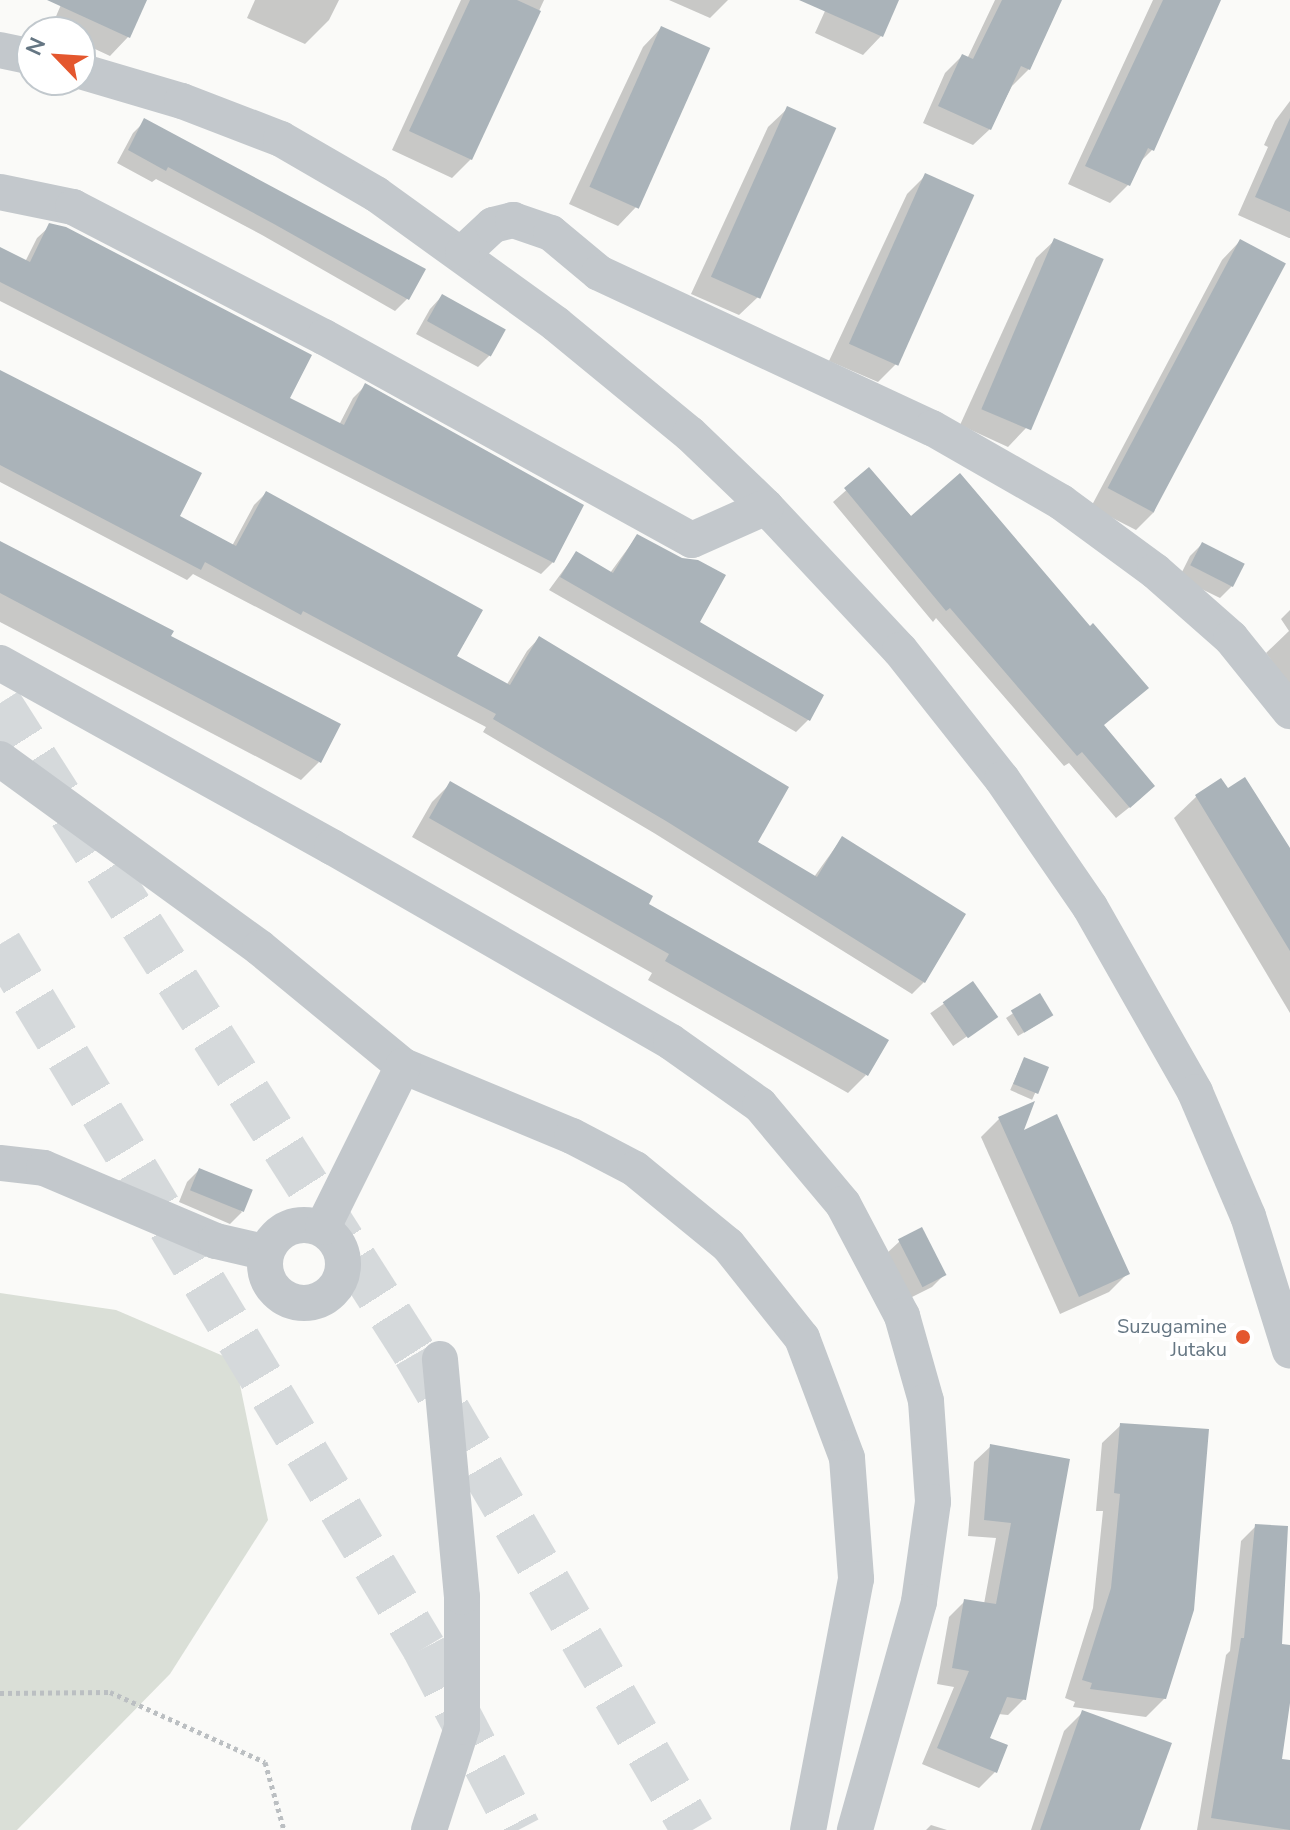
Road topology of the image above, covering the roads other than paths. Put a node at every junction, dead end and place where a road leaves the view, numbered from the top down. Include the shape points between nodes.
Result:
1 (96, 76) edge
2 (0, 192) edge
3 (463, 253) junction
4 (766, 507) junction
5 (0, 663) edge
6 (1290, 711) edge
7 (0, 759) edge
8 (403, 1066) junction
9 (0, 1163) edge
10 (323, 1227) junction
11 (264, 1252) junction
12 (1290, 1351) edge
13 (440, 1359) dead end
14 (429, 1830) edge
15 (808, 1830) edge
16 (855, 1830) edge

1 - 3 street via 281,139
2 - 4 street via 73,207 324,337 692,540
3 - 4 street via 690,434
3 - 6 street via 493,225 513,220 551,233 599,273 932,428 1061,502 1155,571 1231,638
4 - 12 street via 900,650 1002,779 1090,907 1195,1092 1248,1216
5 - 16 street via 671,1042 760,1105 843,1204 902,1316 926,1401 933,1502 919,1602
7 - 8 street via 260,948
8 - 10 street
8 - 15 street via 572,1136 635,1169 728,1245 802,1338 847,1458 856,1579
9 - 11 street via 44,1168 216,1241
10 - 11 street via 288,1225
10 - 11 street via 341,1248 344,1273 322,1301 291,1303 266,1280
13 - 14 street via 462,1597 462,1727

